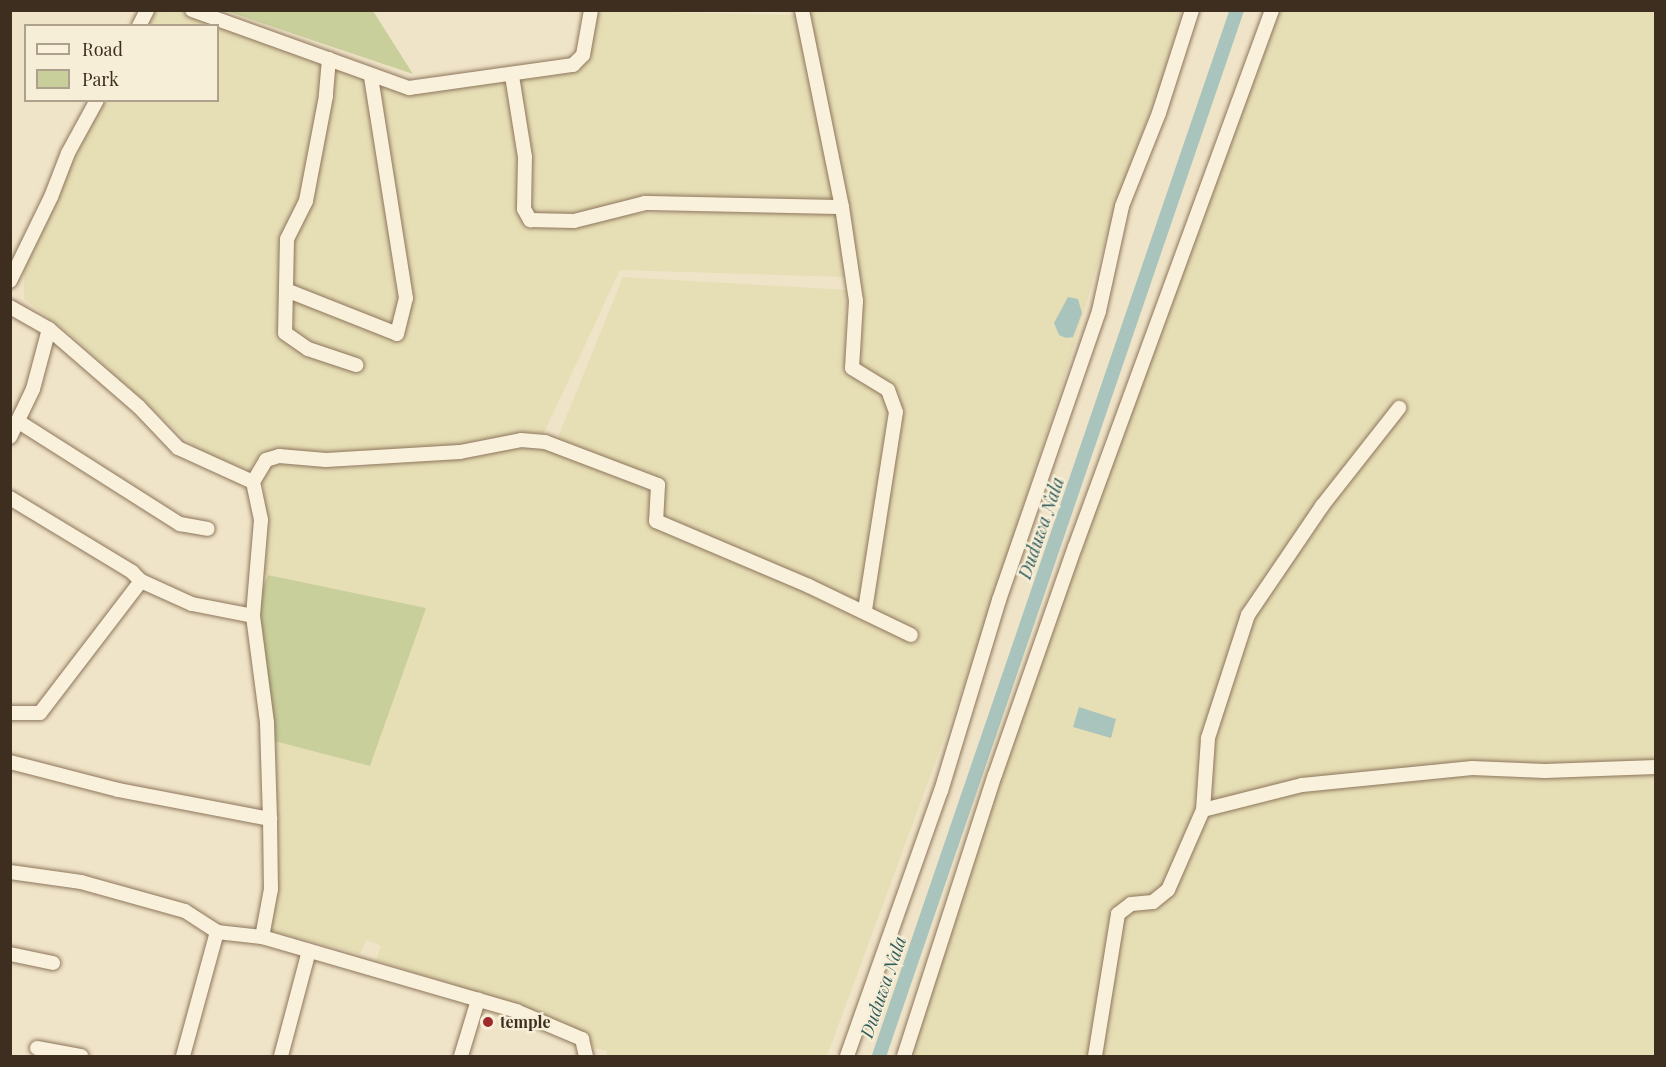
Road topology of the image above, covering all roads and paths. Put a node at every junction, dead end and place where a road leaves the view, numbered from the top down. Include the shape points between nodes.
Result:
1 (147, 10) edge
2 (192, 10) edge
3 (591, 10) edge
4 (802, 10) edge
5 (1192, 10) edge
6 (1272, 10) edge
7 (140, 24) edge
8 (329, 59) junction
9 (370, 76) junction
10 (512, 76) junction
11 (96, 102) edge
12 (842, 207) junction
13 (10, 281) edge
14 (286, 290) junction
15 (10, 308) edge
16 (50, 329) junction
17 (356, 365) dead end
18 (1399, 408) dead end
19 (19, 422) junction
20 (10, 437) edge
21 (254, 482) junction
22 (10, 498) edge
23 (208, 529) dead end
24 (141, 581) junction
25 (865, 611) junction
26 (253, 616) junction
27 (911, 635) dead end
28 (10, 713) edge
29 (10, 762) edge
30 (1656, 767) edge
31 (1203, 810) junction
32 (270, 819) junction
33 (10, 872) edge
34 (217, 932) junction
35 (262, 937) junction
36 (309, 951) junction
37 (10, 954) edge
38 (52, 963) dead end
39 (478, 1000) junction
40 (37, 1048) dead end
41 (81, 1056) edge
42 (183, 1056) edge
43 (281, 1056) edge
44 (461, 1056) edge
45 (586, 1056) edge
46 (847, 1056) edge
47 (904, 1056) edge
48 (1095, 1056) edge

1 - 7 street
2 - 8 street
3 - 10 street via 583,55 573,65
4 - 12 street
5 - 46 street via 1159,113 1122,206 1099,311 999,600 941,791
6 - 47 street via 995,774
8 - 9 street
8 - 14 street via 306,201 287,239
9 - 10 street via 409,88
9 - 14 street via 406,298 396,334
10 - 12 street via 525,156 524,209 530,220 574,221 645,203
11 - 13 street via 68,153
12 - 25 street via 856,301 852,368 888,390 896,412
14 - 17 street via 285,333 308,349
15 - 16 street
16 - 19 street
16 - 21 street via 139,407 178,448
18 - 31 street via 1263,587 1248,615 1208,738
19 - 20 street
19 - 23 street via 180,524
21 - 25 street via 266,460 279,456 326,460 460,452 521,440 545,442 658,485 656,521
21 - 26 street via 261,520
22 - 24 street
24 - 26 street via 192,604
24 - 28 street via 40,713
25 - 27 street
26 - 32 street via 267,723
29 - 32 street via 118,790
30 - 31 street via 1545,771 1472,768 1302,785
31 - 48 street via 1168,890 1153,902 1131,904 1118,914
32 - 35 street via 271,889
33 - 34 street via 81,882 185,911
34 - 35 street
34 - 42 street
35 - 36 street
36 - 39 street
36 - 43 street
37 - 38 street
39 - 44 street
39 - 45 street via 582,1039
40 - 41 street

